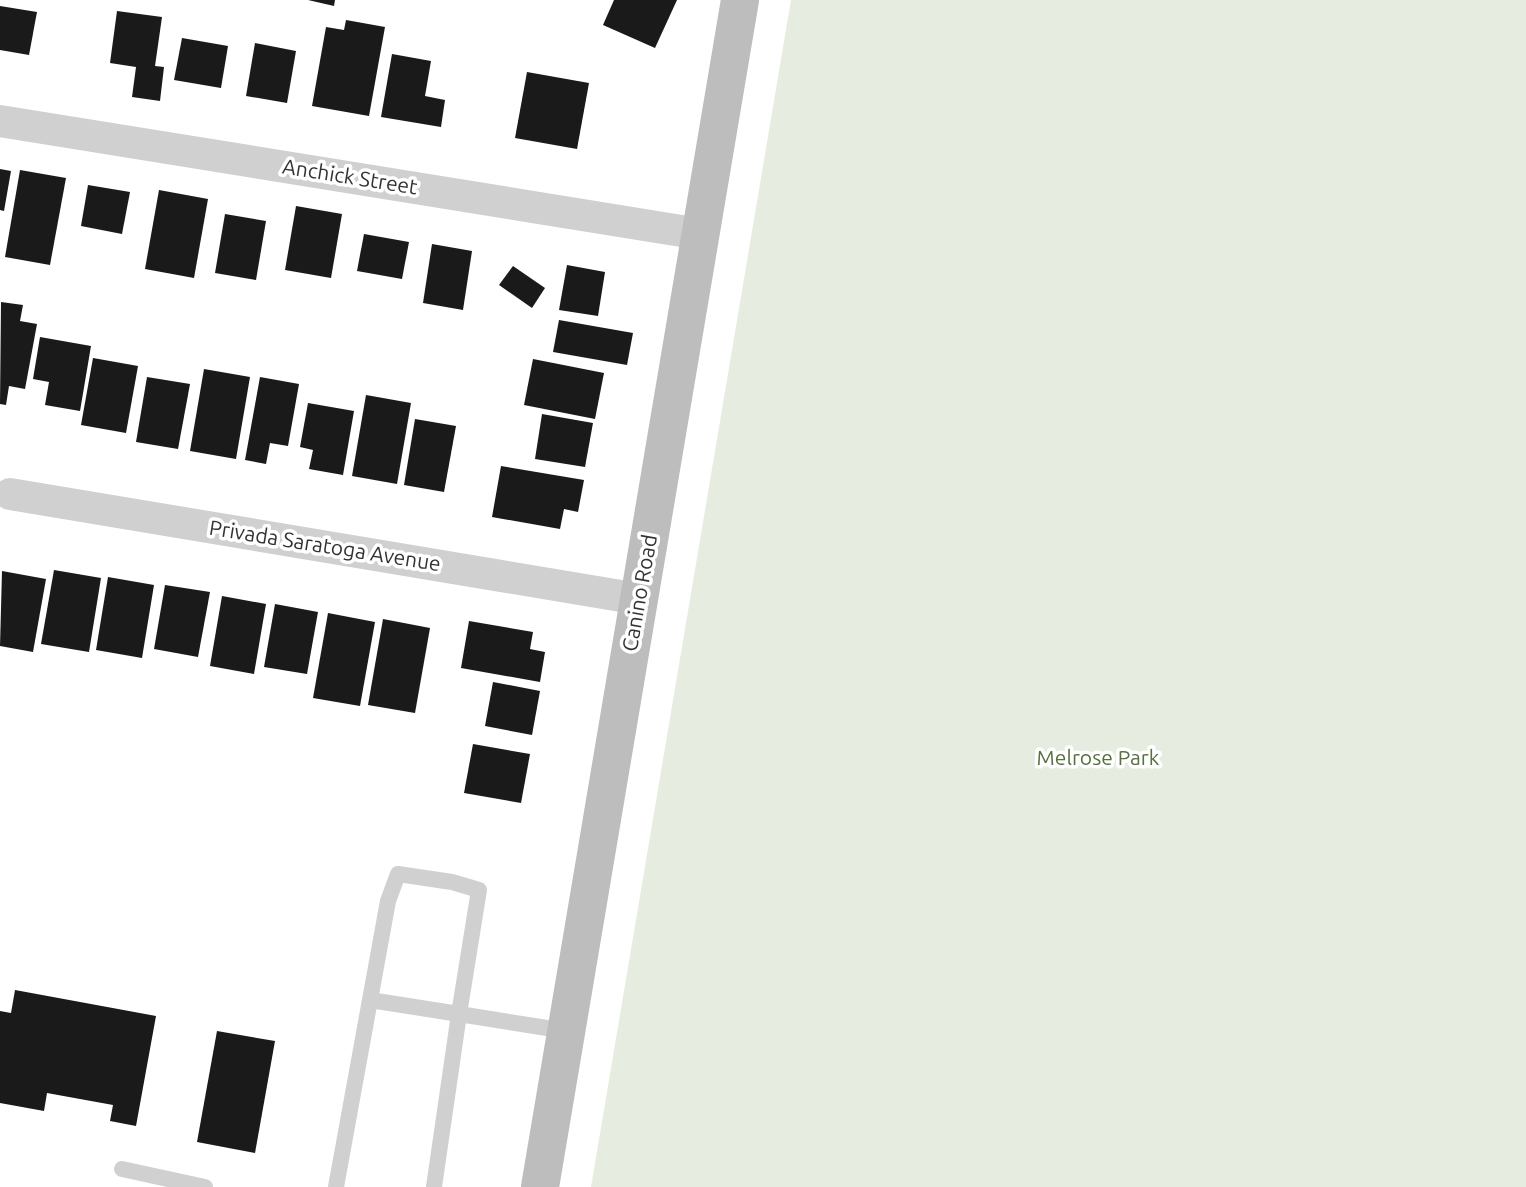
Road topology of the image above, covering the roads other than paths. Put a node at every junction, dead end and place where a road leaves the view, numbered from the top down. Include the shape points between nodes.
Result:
1 (740, 0) edge
2 (0, 121) edge
3 (700, 234) junction
4 (10, 494) dead end
5 (639, 598) junction
6 (370, 1000) junction
7 (459, 1014) junction
8 (566, 1031) junction
9 (122, 1169) dead end
10 (205, 1187) edge
11 (336, 1187) edge
12 (433, 1187) edge
13 (540, 1187) edge

1 - 3 street, Canino Road
2 - 3 street, Anchick Street
3 - 5 street, Canino Road
4 - 5 street, Privada Saratoga Avenue
5 - 8 street, Canino Road
6 - 7 lane
6 - 7 lane via 388,901 398,874 452,882 479,890
6 - 11 lane
7 - 8 lane
7 - 12 lane
8 - 13 street, Canino Road
9 - 10 lane

